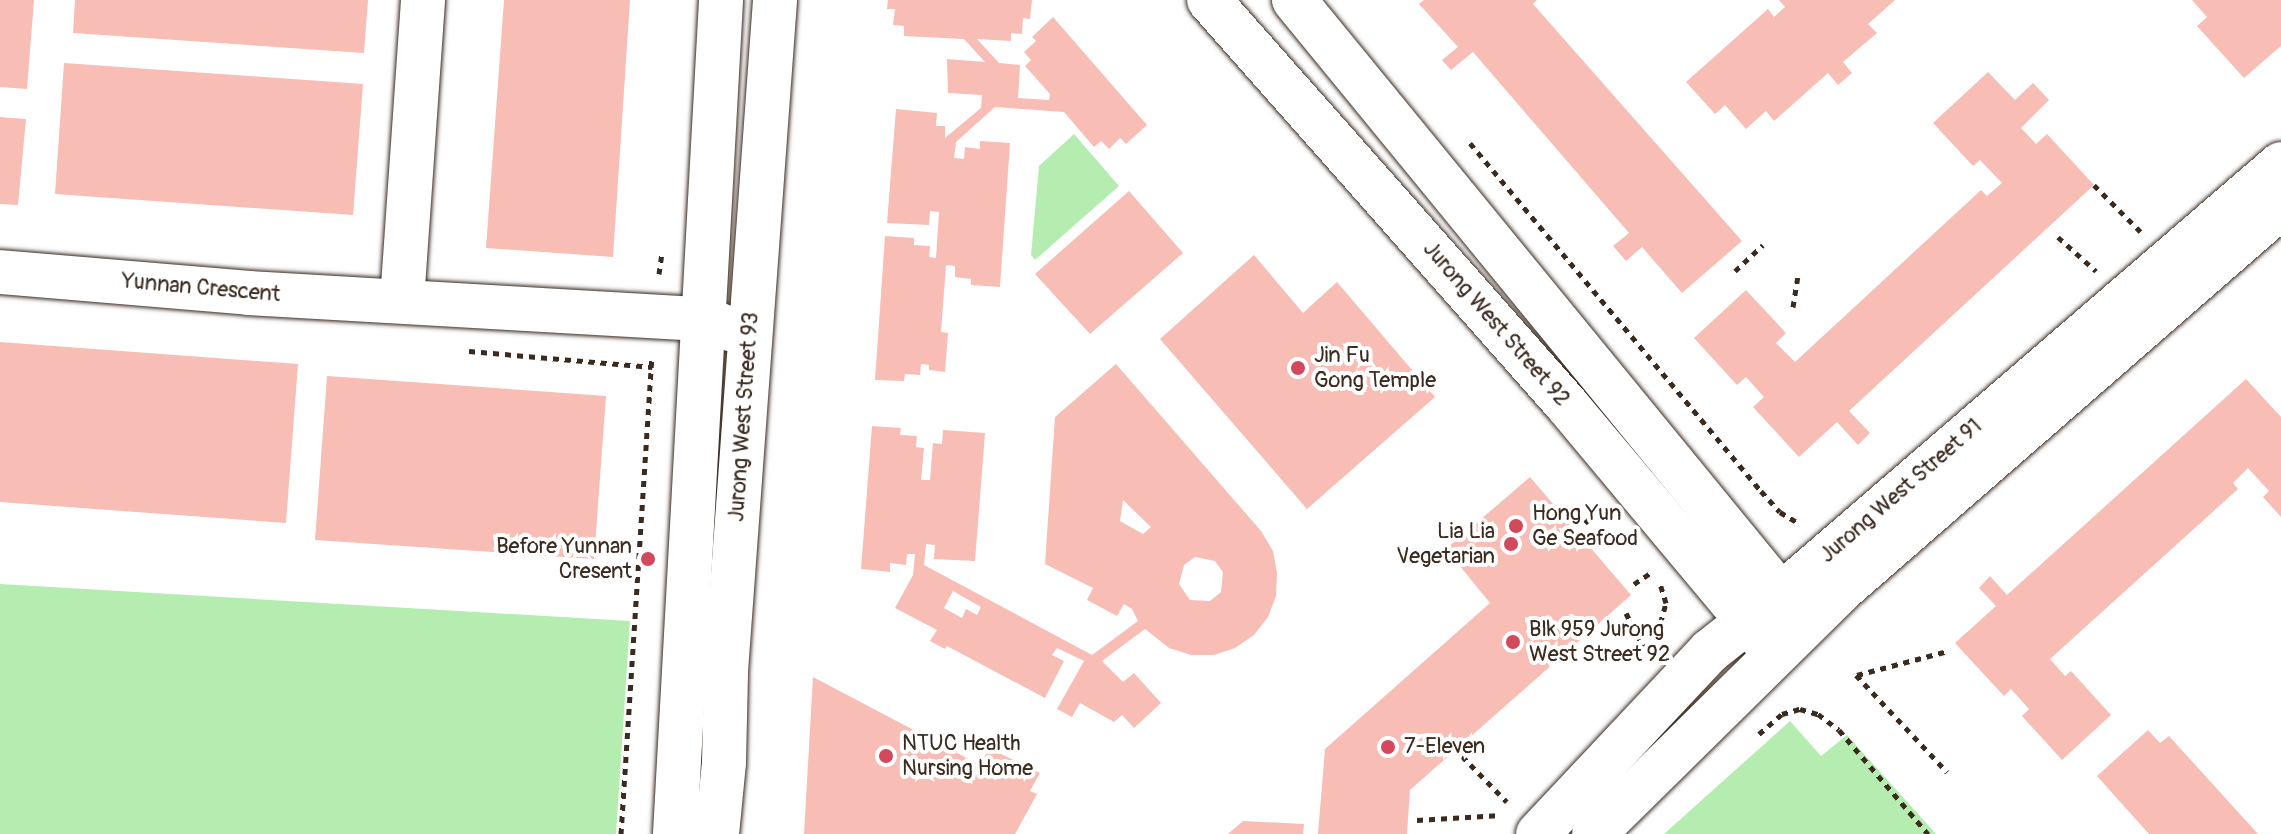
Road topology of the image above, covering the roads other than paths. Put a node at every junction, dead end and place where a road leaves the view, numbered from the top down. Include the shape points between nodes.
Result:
1 (423, 0) edge
2 (721, 0) edge
3 (775, 0) edge
4 (1209, 0) edge
5 (1300, 5) edge
6 (1258, 55) junction
7 (2281, 164) edge
8 (2281, 207) edge
9 (0, 272) edge
10 (402, 301) junction
11 (705, 319) junction
12 (749, 337) junction
13 (1748, 621) junction
14 (1787, 625) junction
15 (1512, 824) edge
16 (675, 834) edge
17 (717, 834) edge
18 (1594, 834) edge

1 - 10 street
2 - 11 street, Jurong West Street 93
3 - 12 street, Jurong West Street 93
4 - 6 street, Jurong West Street 92
5 - 6 street
5 - 14 street
6 - 13 street, Jurong West Street 92 via 1567,405
7 - 14 street, Jurong West Street 91
8 - 14 street, Jurong West Street 91
9 - 10 street, Yunnan Crescent
10 - 11 street, Yunnan Crescent
11 - 12 street, Yunnan Crescent
11 - 16 street, Jurong West Street 93
12 - 17 street, Jurong West Street 93
13 - 14 street, Jurong West Street 91
13 - 15 street, Jurong West Street 91
14 - 18 street, Jurong West Street 91

